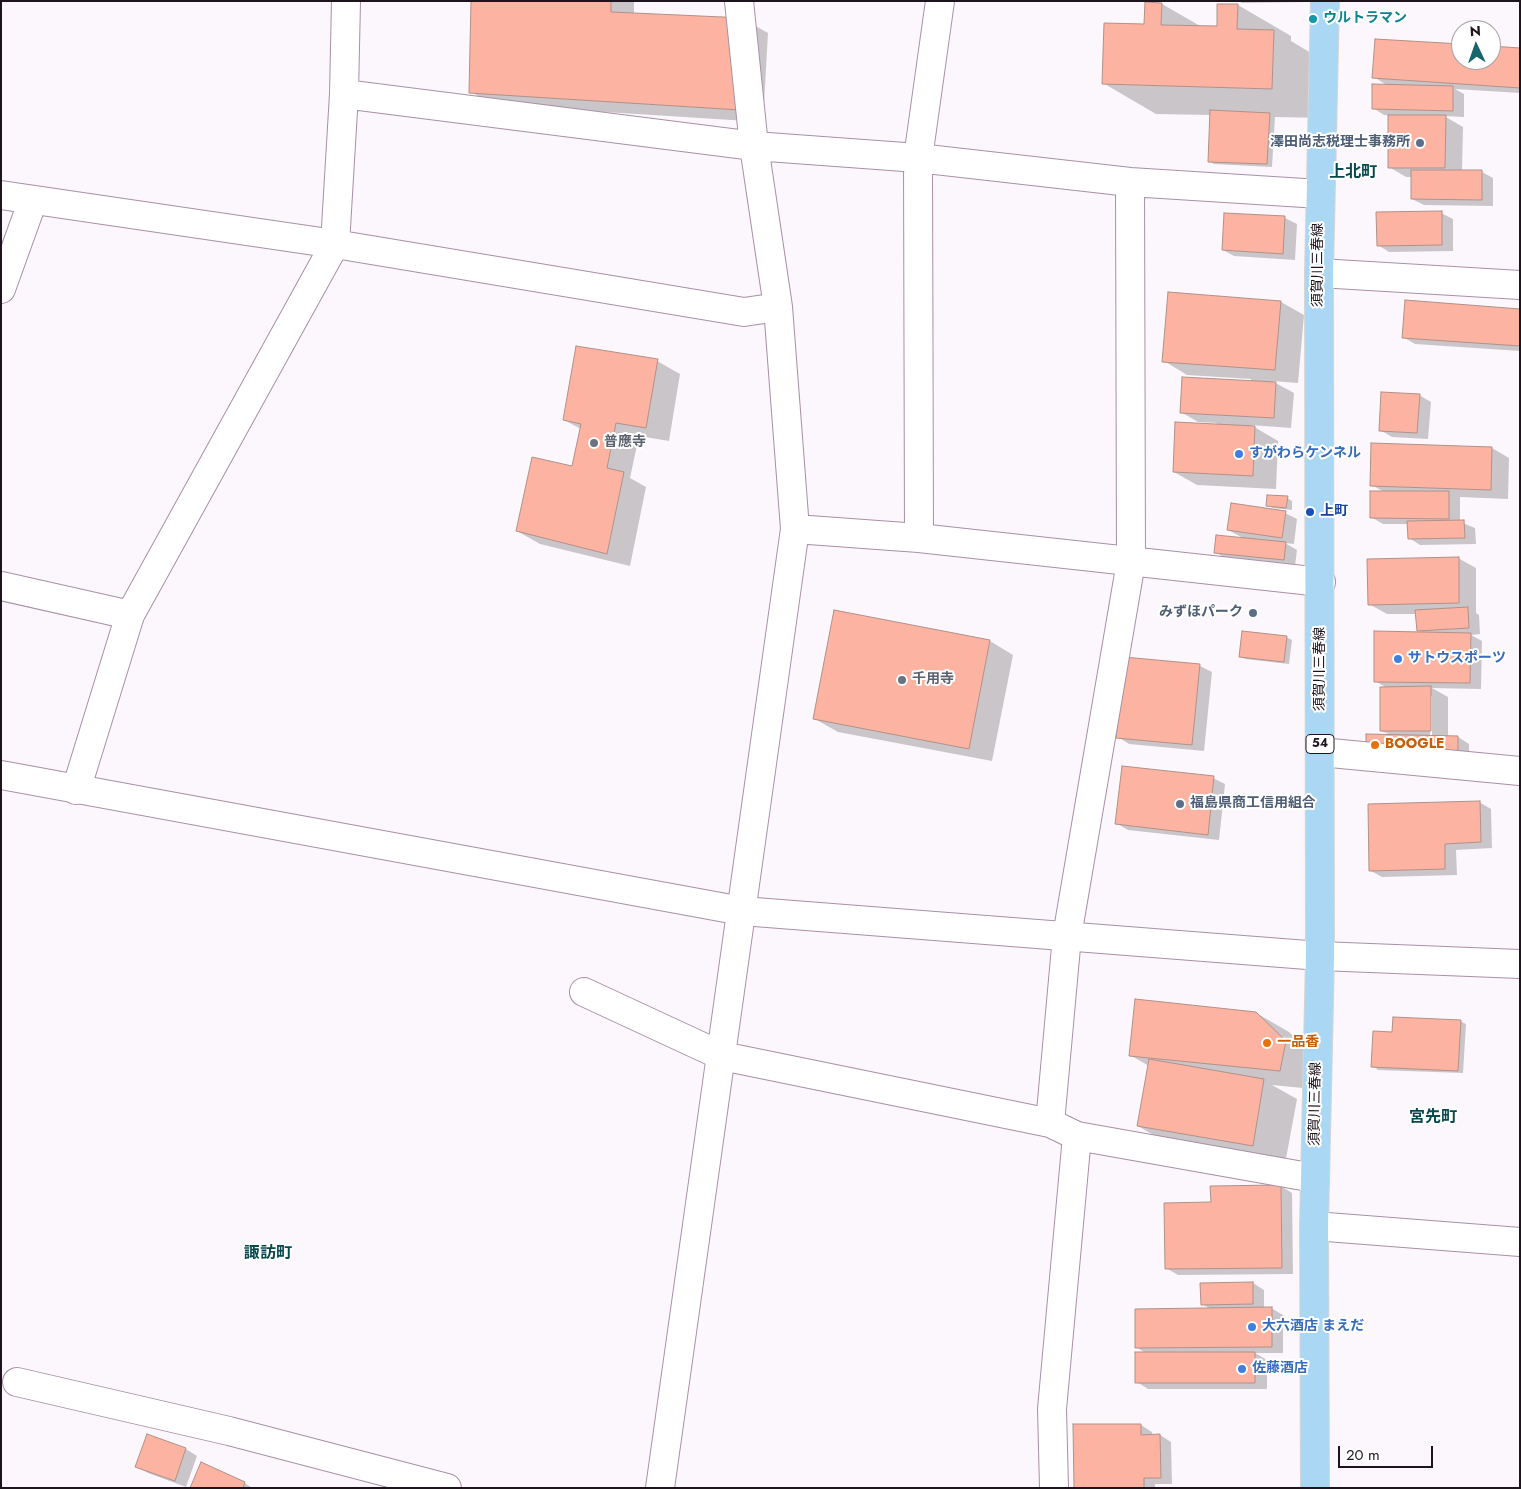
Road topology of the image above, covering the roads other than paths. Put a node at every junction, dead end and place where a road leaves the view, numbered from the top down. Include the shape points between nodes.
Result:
1 (346, 1) edge
2 (739, 1) edge
3 (940, 1) edge
4 (1325, 1) edge
5 (344, 94) junction
6 (754, 146) junction
7 (918, 158) junction
8 (1130, 182) junction
9 (1320, 194) junction
10 (1, 195) edge
11 (33, 200) junction
12 (335, 244) junction
13 (1319, 273) junction
14 (1520, 285) edge
15 (1, 288) edge
16 (778, 307) junction
17 (795, 529) junction
18 (919, 538) junction
19 (1131, 562) junction
20 (1321, 582) junction
21 (1, 586) edge
22 (130, 615) junction
23 (1320, 752) junction
24 (1520, 771) edge
25 (1, 775) edge
26 (76, 790) junction
27 (742, 910) junction
28 (1067, 936) junction
29 (1320, 956) junction
30 (1520, 964) edge
31 (584, 992) dead end
32 (722, 1056) junction
33 (1050, 1124) junction
34 (1077, 1136) junction
35 (1314, 1178) junction
36 (1314, 1226) junction
37 (1520, 1242) edge
38 (17, 1382) dead end
39 (447, 1488) edge
40 (660, 1488) edge
41 (1054, 1488) edge
42 (1315, 1488) edge

1 - 5 street
2 - 6 street
3 - 7 street
4 - 9 main road, 須賀川三春線 / 54
5 - 6 street
5 - 12 street
6 - 7 street
6 - 16 street
7 - 8 street
7 - 18 street
8 - 9 street
8 - 19 street
9 - 13 main road, 須賀川三春線 / 54
10 - 11 street
11 - 12 street
11 - 15 street
12 - 16 street via 744,312
12 - 22 street
13 - 14 street
13 - 20 main road, 須賀川三春線 / 54
16 - 17 street
17 - 18 street
17 - 27 street
18 - 19 street
19 - 20 street
19 - 28 street
20 - 23 main road, 須賀川三春線 / 54
21 - 22 street
22 - 26 street
23 - 24 street
23 - 29 main road, 須賀川三春線 / 54
25 - 26 street
26 - 27 street
27 - 28 street
27 - 32 street
28 - 29 street
28 - 33 street
29 - 30 street
29 - 35 main road, 須賀川三春線 / 54
31 - 32 street
32 - 33 street
32 - 40 street
33 - 34 street
34 - 35 street
34 - 41 street via 1052,1409
35 - 36 main road, 須賀川三春線 / 54
36 - 37 street
36 - 42 main road, 須賀川三春線 / 54
38 - 39 street via 229,1431

